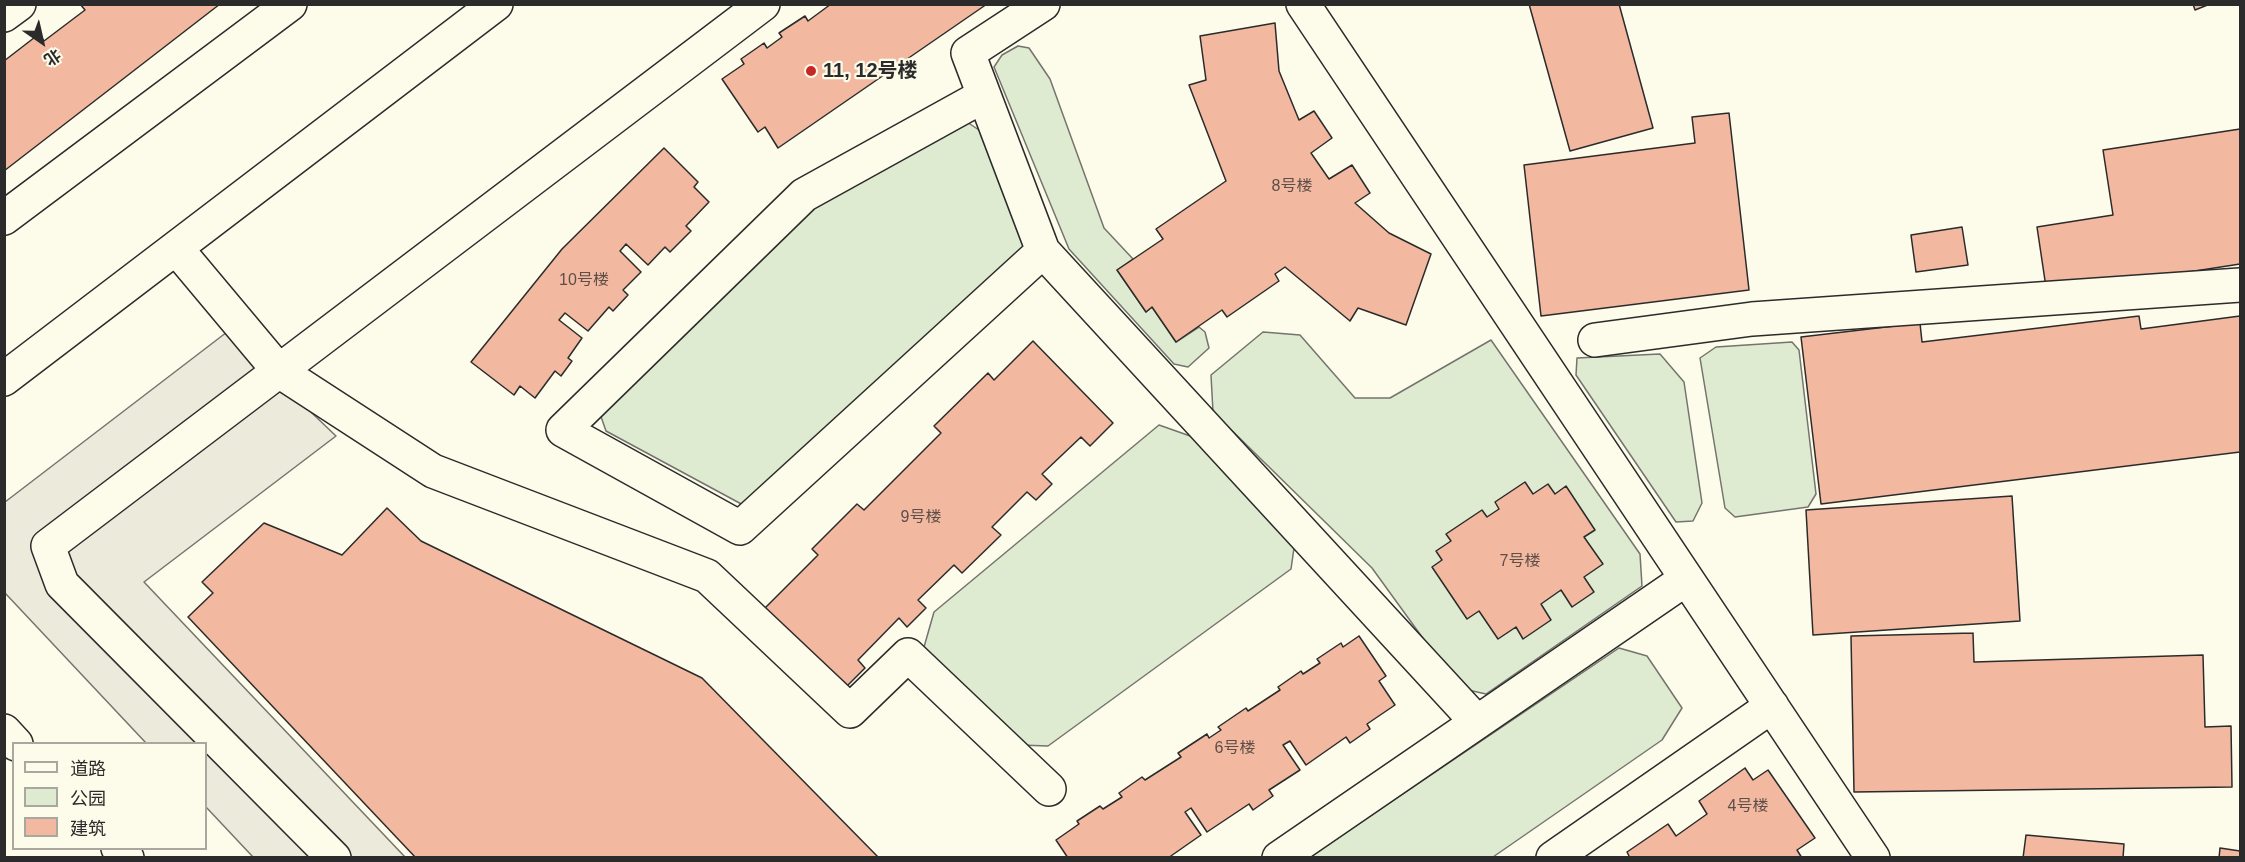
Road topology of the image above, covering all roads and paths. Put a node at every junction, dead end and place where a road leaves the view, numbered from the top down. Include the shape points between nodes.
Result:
1 (19, 4) edge
2 (290, 4) edge
3 (763, 4) edge
4 (1043, 4) edge
5 (1303, 4) edge
6 (493, 5) edge
7 (4, 15) edge
8 (984, 96) junction
9 (4, 218) edge
10 (176, 248) junction
11 (1043, 250) junction
12 (2241, 285) edge
13 (1595, 340) dead end
14 (279, 371) junction
15 (4, 379) edge
16 (1686, 579) junction
17 (1772, 706) junction
18 (1476, 722) junction
19 (1049, 789) dead end
20 (334, 858) edge
21 (1279, 858) edge
22 (1552, 858) edge
23 (1873, 858) edge

1 - 7 street
2 - 9 street
3 - 14 street
4 - 8 street via 968,53
5 - 16 street
6 - 10 street
8 - 11 street
8 - 11 street via 804,195 563,430 740,528
10 - 14 street
10 - 15 street
11 - 18 street
12 - 13 street via 1752,319
14 - 19 street via 433,471 707,576 850,711 908,655
14 - 20 street via 48,546 62,584
16 - 17 street
16 - 18 street
17 - 22 street
17 - 23 street
18 - 21 street

